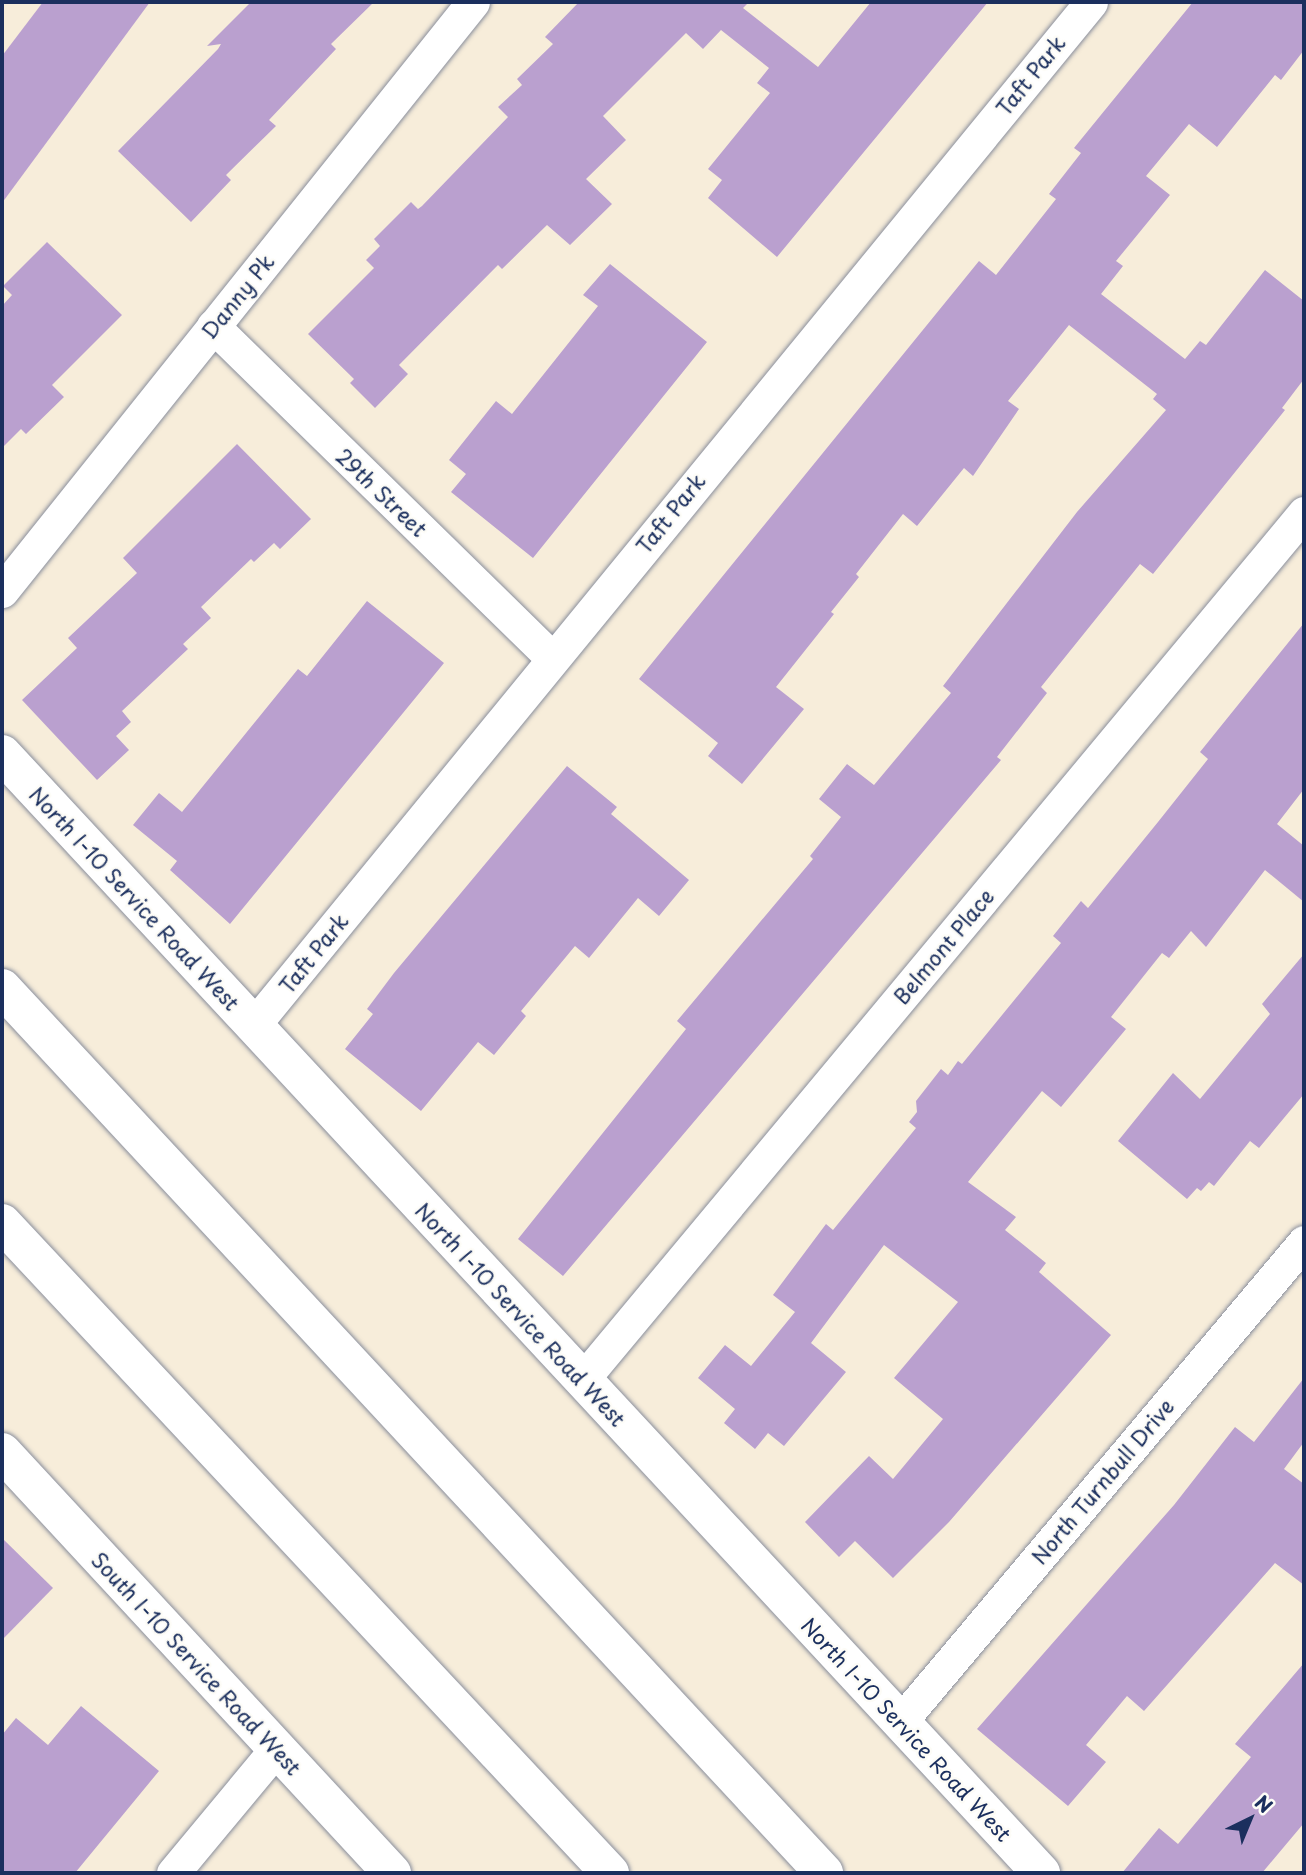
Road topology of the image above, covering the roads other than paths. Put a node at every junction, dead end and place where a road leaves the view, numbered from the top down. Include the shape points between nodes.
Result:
1 (473, 2) edge
2 (1091, 2) edge
3 (213, 326) junction
4 (1304, 513) edge
5 (2, 591) edge
6 (551, 657) junction
7 (2, 754) edge
8 (2, 988) edge
9 (253, 1026) junction
10 (2, 1223) edge
11 (1304, 1242) edge
12 (583, 1379) junction
13 (2, 1452) edge
14 (901, 1721) junction
15 (276, 1749) junction
16 (173, 1873) edge
17 (392, 1873) edge
18 (610, 1873) edge
19 (824, 1873) edge
20 (1041, 1873) edge

1 - 3 street, Danny Pk
2 - 6 street, Taft Park
3 - 5 street, Danny Pk
3 - 6 street, 29th Street
4 - 12 street, Belmont Place
6 - 9 street, Taft Park
7 - 9 main road, North I-10 Service Road West
8 - 19 main road
9 - 12 main road, North I-10 Service Road West
10 - 18 main road
11 - 14 street, North Turnbull Drive
12 - 14 main road, North I-10 Service Road West
13 - 15 main road, South I-10 Service Road West
14 - 20 main road, North I-10 Service Road West
15 - 16 street
15 - 17 main road, South I-10 Service Road West

